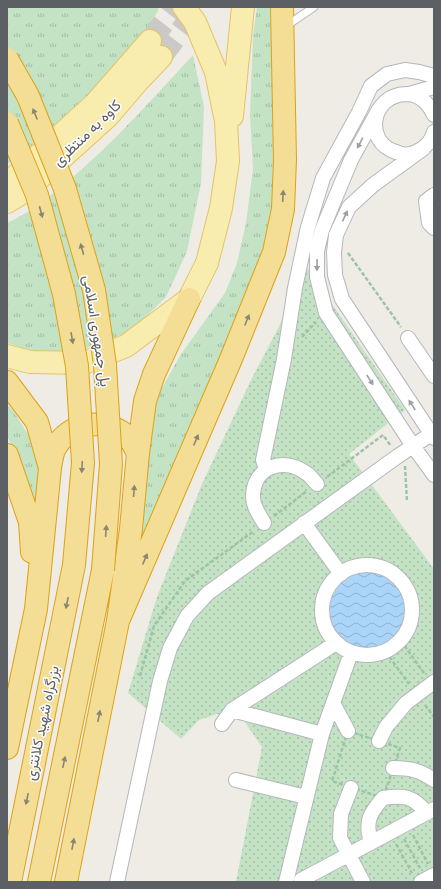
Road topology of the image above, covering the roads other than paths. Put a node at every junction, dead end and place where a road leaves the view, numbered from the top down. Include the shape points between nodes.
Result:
1 (184, 7) edge
2 (243, 7) edge
3 (282, 7) edge
4 (314, 7) edge
5 (281, 30) junction
6 (7, 59) edge
7 (434, 76) edge
8 (434, 87) edge
9 (409, 94) junction
10 (379, 109) junction
11 (434, 115) edge
12 (7, 123) edge
13 (434, 132) edge
14 (424, 148) junction
15 (228, 161) junction
16 (7, 182) edge
17 (434, 195) edge
18 (7, 202) edge
19 (434, 228) edge
20 (189, 299) junction
21 (408, 338) road end
22 (7, 356) edge
23 (434, 376) edge
24 (7, 382) edge
25 (432, 436) edge
26 (413, 446) junction
27 (138, 453) junction
28 (7, 455) edge
29 (50, 468) junction
30 (266, 468) junction
31 (434, 475) edge
32 (317, 484) road end
33 (264, 523) road end
34 (304, 523) junction
35 (74, 565) joint
36 (103, 570) joint
37 (341, 574) junction
38 (36, 609) junction
39 (118, 621) junction
40 (336, 644) junction
41 (351, 653) junction
42 (433, 683) edge
43 (333, 704) junction
44 (232, 710) junction
45 (222, 724) dead end
46 (348, 731) road end
47 (322, 734) junction
48 (379, 741) road end
49 (7, 748) edge
50 (393, 768) road end
51 (236, 780) dead end
52 (434, 780) edge
53 (350, 788) road end
54 (306, 797) junction
55 (431, 811) edge
56 (371, 843) junction
57 (348, 855) junction
58 (302, 881) edge
59 (10, 882) edge
60 (39, 882) edge
61 (66, 882) edge
62 (117, 882) edge
63 (286, 882) edge
64 (363, 882) edge

1 - 15 main road via 195,22 216,72 226,121
2 - 15 main road
3 - 5 highway
4 - 5 lane
39 -> 5 highway via 231,359 274,252 282,209 286,160
36 -> 6 highway, پل جمهوری اسلامی, bridge via 110,464 105,364 94,290 65,189 28,96
7 - 30 street via 405,70 387,74 371,86 322,178 295,288 284,359 263,460
8 - 9 street
9 - 10 street via 397,95 386,100
9 - 11 street via 420,98
10 - 14 street via 375,120 376,132 381,143 401,154 413,154
10 -> 26 street via 351,160 322,230 317,251 317,277 326,313
12 -> 35 highway, پل جمهوری اسلامی, bridge via 37,195 64,294 77,366 83,463
13 - 14 street via 432,139
25 -> 14 street via 342,299 335,275 334,252 336,235 349,207 373,185
15 - 20 main road via 221,208 207,263
16 - 18 main road, کاوه به منتظری via 155,49 102,121 25,191
17 - 19 street via 426,201 429,223
20 - 22 main road via 126,346 84,363 30,362
20 - 27 highway via 154,374 146,401
21 - 23 street
24 - 29 highway via 37,422
25 - 26 street
26 - 31 street
26 - 34 street
27 - 29 highway via 128,438 114,428 90,425 79,427 64,436 54,451
39 -> 27 highway via 131,529
28 - 38 highway via 30,522
29 - 38 highway
30 - 32 street via 282,464 293,465 307,473
30 - 33 street via 256,480 253,498
34 - 37 street
34 - 62 street via 208,593 187,616 170,648 160,681
35 -> 59 highway, بزرگراه شهید کلانتری
60 -> 36 highway, بزرگراه شهید کلانتری
37 - 40 street via 334,579 324,594 321,612 326,629
37 - 41 street via 365,564 383,568 398,577 409,591 413,608 410,626 401,641 386,652 369,656
38 - 49 highway
61 -> 39 highway
40 - 41 street
40 - 44 street
41 - 43 street
42 - 48 street via 406,704 386,728
43 - 46 street
43 - 47 street
44 - 45 street
44 - 47 street
47 - 54 street
50 - 52 street via 419,771
51 - 54 street
53 - 57 street via 340,825 340,838
54 - 63 street
55 - 56 street
55 - 56 street via 409,798 383,798 369,818 367,831
56 - 57 street
57 - 58 street
57 - 64 street
58 - 63 street via 292,876

